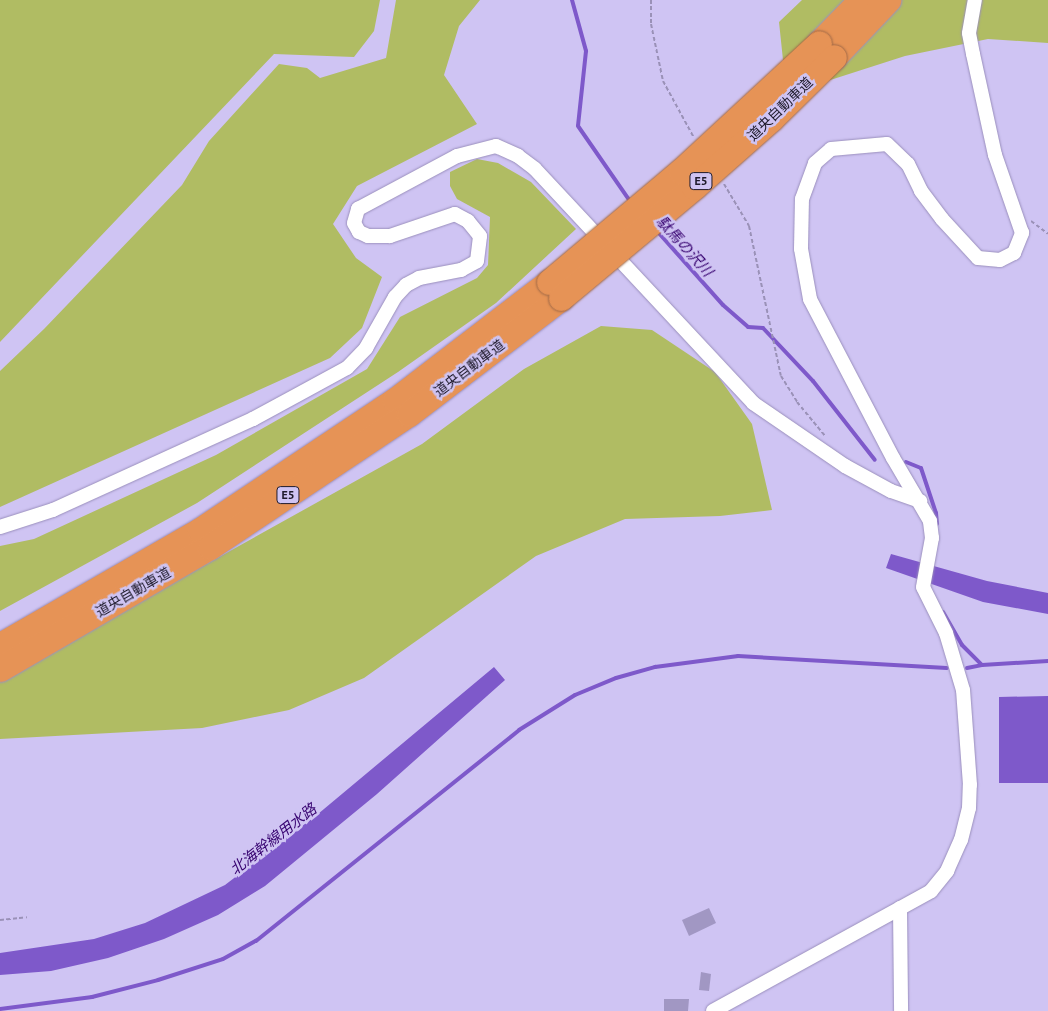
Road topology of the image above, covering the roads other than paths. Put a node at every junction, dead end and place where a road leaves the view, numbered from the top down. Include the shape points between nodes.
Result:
1 (861, 0) edge
2 (888, 0) edge
3 (975, 0) edge
4 (827, 50) junction
5 (555, 290) junction
6 (920, 501) junction
7 (0, 528) edge
8 (0, 645) edge
9 (0, 668) edge
10 (900, 908) junction
11 (713, 1011) edge
12 (901, 1011) edge

1 - 4 highway, 道央自動車道 / E5
2 - 4 highway, 道央自動車道 / E5
3 - 6 street via 969,33 996,155 1022,233 1014,253 1000,260 978,258 942,219 921,191 908,164 888,144 831,149 815,163 802,199 801,249 810,299 893,458
4 - 5 highway, 道央自動車道 / E5, bridge via 681,171
5 - 8 highway, 道央自動車道 / E5 via 208,525
5 - 9 highway, 道央自動車道 / E5 via 409,414 210,547
6 - 7 street via 891,491 845,466 754,403 535,169 518,156 496,146 457,156 358,209 354,223 359,232 368,236 390,236 454,214 468,222 480,236 476,261 461,270 419,278 406,285 395,297 366,348 347,368 252,420 52,510
6 - 10 street via 930,521 932,538 923,587 946,633 962,690 969,808 961,840 947,871 931,891
10 - 11 street
10 - 12 street

